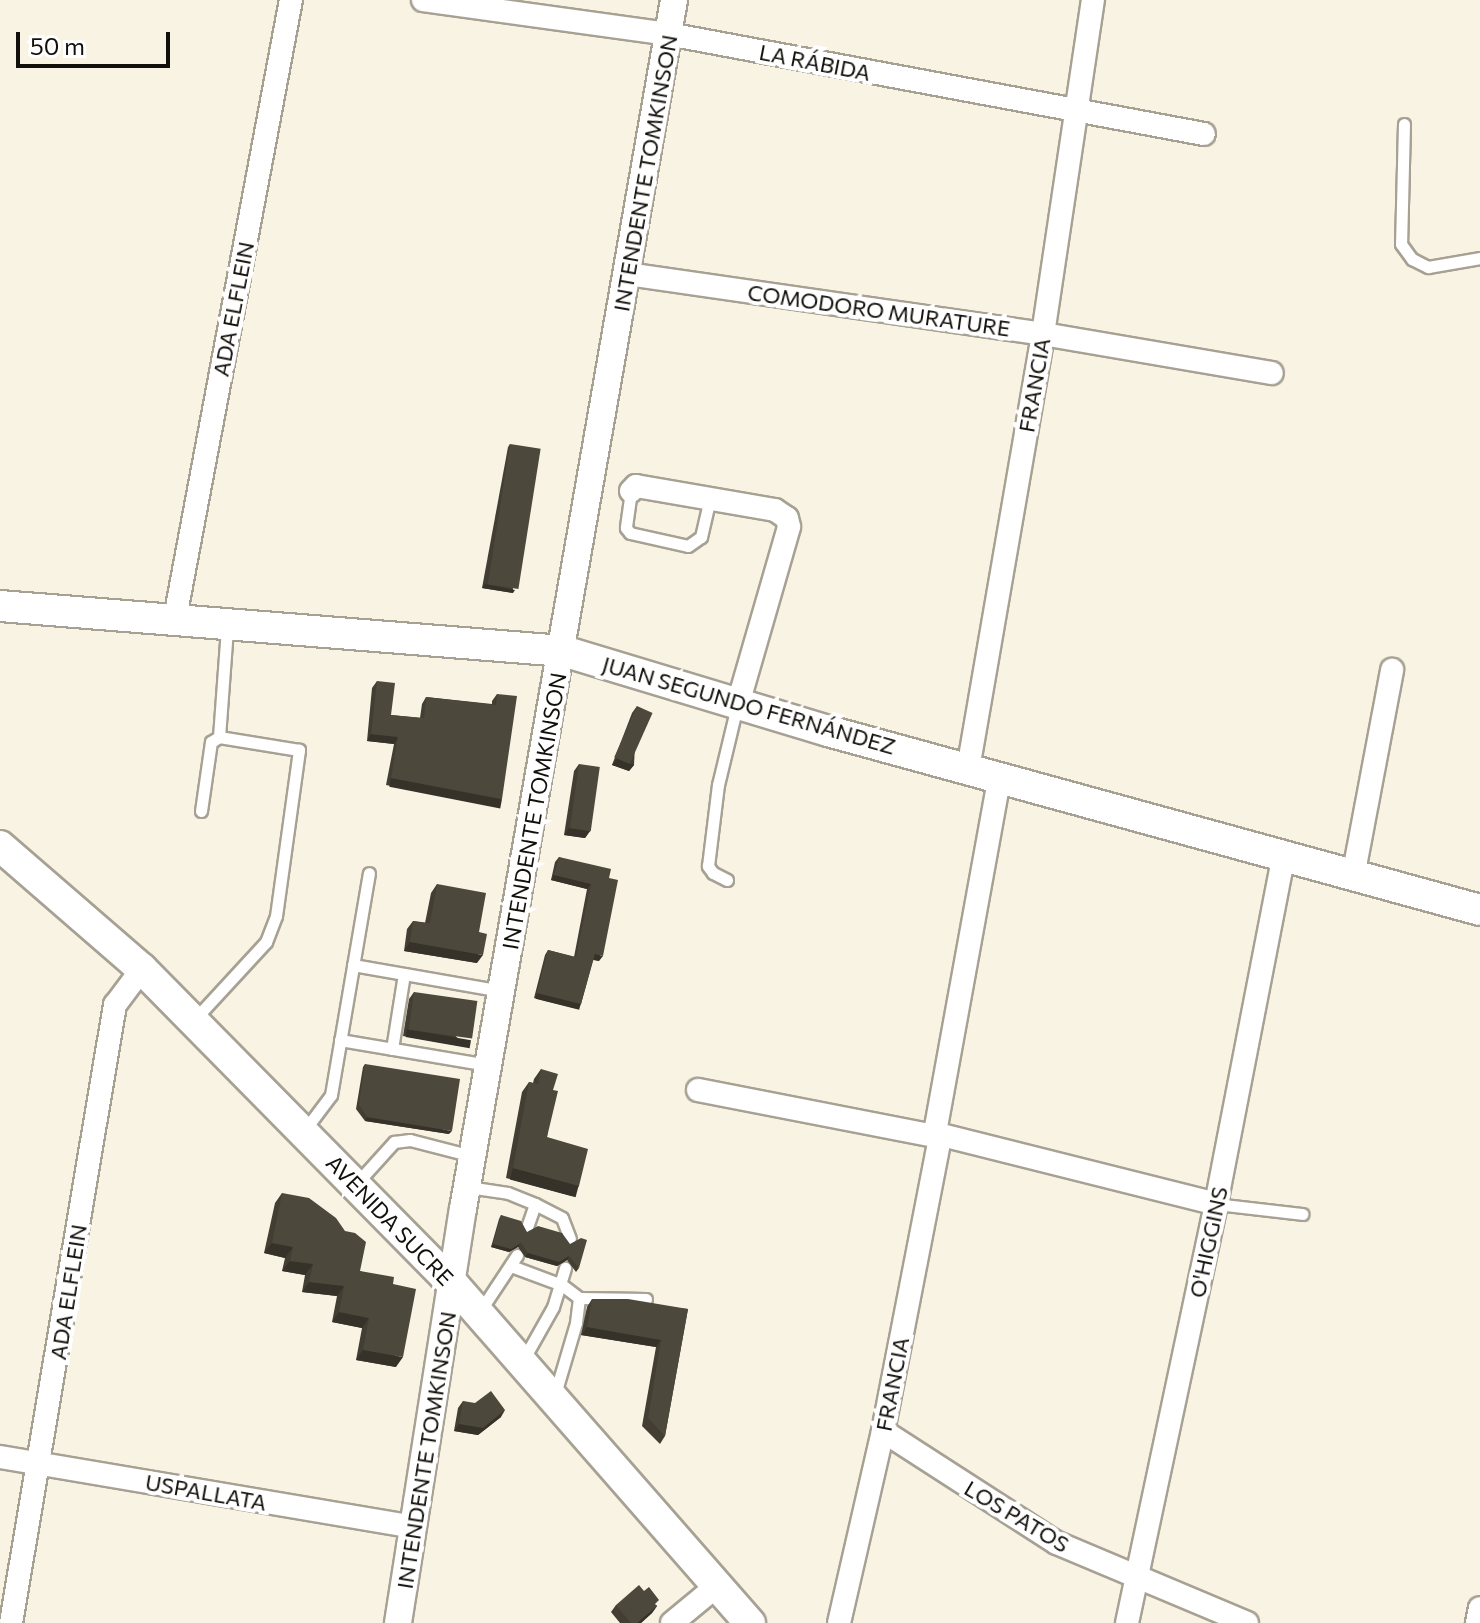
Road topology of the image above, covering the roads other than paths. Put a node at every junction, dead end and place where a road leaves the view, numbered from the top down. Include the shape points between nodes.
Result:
1 (291, 0) edge
2 (423, 0) edge
3 (674, 0) edge
4 (1093, 0) edge
5 (668, 34) junction
6 (1077, 112) junction
7 (1404, 124) dead end
8 (1204, 134) dead end
9 (1480, 258) edge
10 (627, 274) junction
11 (1043, 334) junction
12 (1272, 373) dead end
13 (631, 491) joint
14 (709, 501) junction
15 (0, 606) edge
16 (175, 618) junction
17 (228, 622) junction
18 (563, 651) junction
19 (1392, 670) dead end
20 (738, 704) junction
21 (219, 737) junction
22 (968, 769) junction
23 (999, 779) junction
24 (201, 811) dead end
25 (0, 846) edge
26 (1283, 859) junction
27 (369, 873) dead end
28 (1353, 877) junction
29 (727, 880) dead end
30 (1480, 910) edge
31 (353, 965) junction
32 (142, 969) junction
33 (404, 974) junction
34 (502, 992) junction
35 (193, 1020) junction
36 (340, 1040) junction
37 (392, 1049) junction
38 (489, 1065) junction
39 (698, 1090) dead end
40 (304, 1131) junction
41 (938, 1136) junction
42 (473, 1156) junction
43 (356, 1184) junction
44 (467, 1187) junction
45 (535, 1204) junction
46 (1216, 1204) junction
47 (1302, 1214) dead end
48 (527, 1227) edge
49 (570, 1239) edge
50 (517, 1255) dead end
51 (511, 1266) junction
52 (565, 1268) dead end
53 (453, 1284) junction
54 (562, 1285) junction
55 (579, 1298) junction
56 (646, 1299) edge
57 (478, 1313) junction
58 (522, 1363) junction
59 (553, 1398) junction
60 (883, 1431) junction
61 (0, 1457) edge
62 (40, 1463) junction
63 (413, 1527) junction
64 (1139, 1576) junction
65 (718, 1585) junction
66 (1480, 1608) edge
67 (11, 1623) edge
68 (398, 1623) edge
69 (672, 1623) edge
70 (750, 1623) edge
71 (839, 1623) edge
72 (1127, 1623) edge
73 (1247, 1623) edge
74 (1477, 1623) edge

1 - 16 street, ADA ELFLEIN
2 - 5 street, LA RÁBIDA
3 - 5 street, INTENDENTE TOMKINSON
4 - 6 street, FRANCIA
5 - 6 street, LA RÁBIDA
5 - 10 street, INTENDENTE TOMKINSON
6 - 8 street, LA RÁBIDA
6 - 11 street, FRANCIA
7 - 9 lane via 1401,244 1412,259 1428,267
10 - 11 street, COMODORO MURATURE
10 - 18 street, INTENDENTE TOMKINSON
11 - 12 street, COMODORO MURATURE
11 - 22 street, FRANCIA
13 - 14 street via 636,486
13 - 14 lane via 626,528 630,533 688,546 701,537
14 - 20 street via 775,510 787,518 789,527
15 - 16 main road, JUAN SEGUNDO FERNÁNDEZ
16 - 17 main road, JUAN SEGUNDO FERNÁNDEZ
17 - 18 main road, JUAN SEGUNDO FERNÁNDEZ
17 - 21 lane
18 - 20 main road, JUAN SEGUNDO FERNÁNDEZ
18 - 34 street, INTENDENTE TOMKINSON
19 - 28 street
20 - 22 main road, JUAN SEGUNDO FERNÁNDEZ
20 - 29 lane via 718,785 708,866
21 - 24 lane via 211,742
21 - 35 lane via 299,750 276,916 266,942
22 - 23 main road, JUAN SEGUNDO FERNÁNDEZ
23 - 26 main road, JUAN SEGUNDO FERNÁNDEZ
23 - 41 street, FRANCIA
25 - 32 main road, AVENIDA SUCRE
26 - 28 main road, JUAN SEGUNDO FERNÁNDEZ
26 - 46 street, O'HIGGINS
27 - 31 lane
28 - 30 main road, JUAN SEGUNDO FERNÁNDEZ
31 - 33 lane
31 - 36 lane
32 - 35 main road, AVENIDA SUCRE
32 - 62 street, ADA ELFLEIN via 115,1005
33 - 34 lane
33 - 37 lane
34 - 38 street, INTENDENTE TOMKINSON
35 - 40 main road, AVENIDA SUCRE
36 - 37 lane
36 - 40 lane via 331,1095
37 - 38 lane
38 - 42 street, INTENDENTE TOMKINSON
39 - 41 street
40 - 43 main road, AVENIDA SUCRE
41 - 46 street
41 - 60 street, FRANCIA
42 - 43 lane via 410,1140 394,1142
42 - 44 street, INTENDENTE TOMKINSON
43 - 53 main road, AVENIDA SUCRE
44 - 45 lane via 508,1193
44 - 53 street, INTENDENTE TOMKINSON
45 - 48 lane
45 - 49 lane via 562,1218
46 - 47 lane
46 - 64 street, O'HIGGINS
50 - 51 lane
51 - 54 lane
51 - 57 lane
52 - 54 lane
53 - 57 main road, AVENIDA SUCRE
53 - 63 street, INTENDENTE TOMKINSON
54 - 55 lane
54 - 58 lane
55 - 56 lane
55 - 59 lane
57 - 58 main road, AVENIDA SUCRE
58 - 59 main road, AVENIDA SUCRE
59 - 65 main road, AVENIDA SUCRE
60 - 64 street, LOS PATOS via 1057,1543
60 - 71 street, FRANCIA
61 - 62 street, USPALLATA
62 - 63 street, USPALLATA
62 - 67 street, ADA ELFLEIN
63 - 68 street, INTENDENTE TOMKINSON
64 - 72 street, O'HIGGINS
64 - 73 street, LOS PATOS
65 - 69 street
65 - 70 main road, AVENIDA SUCRE
66 - 74 street

